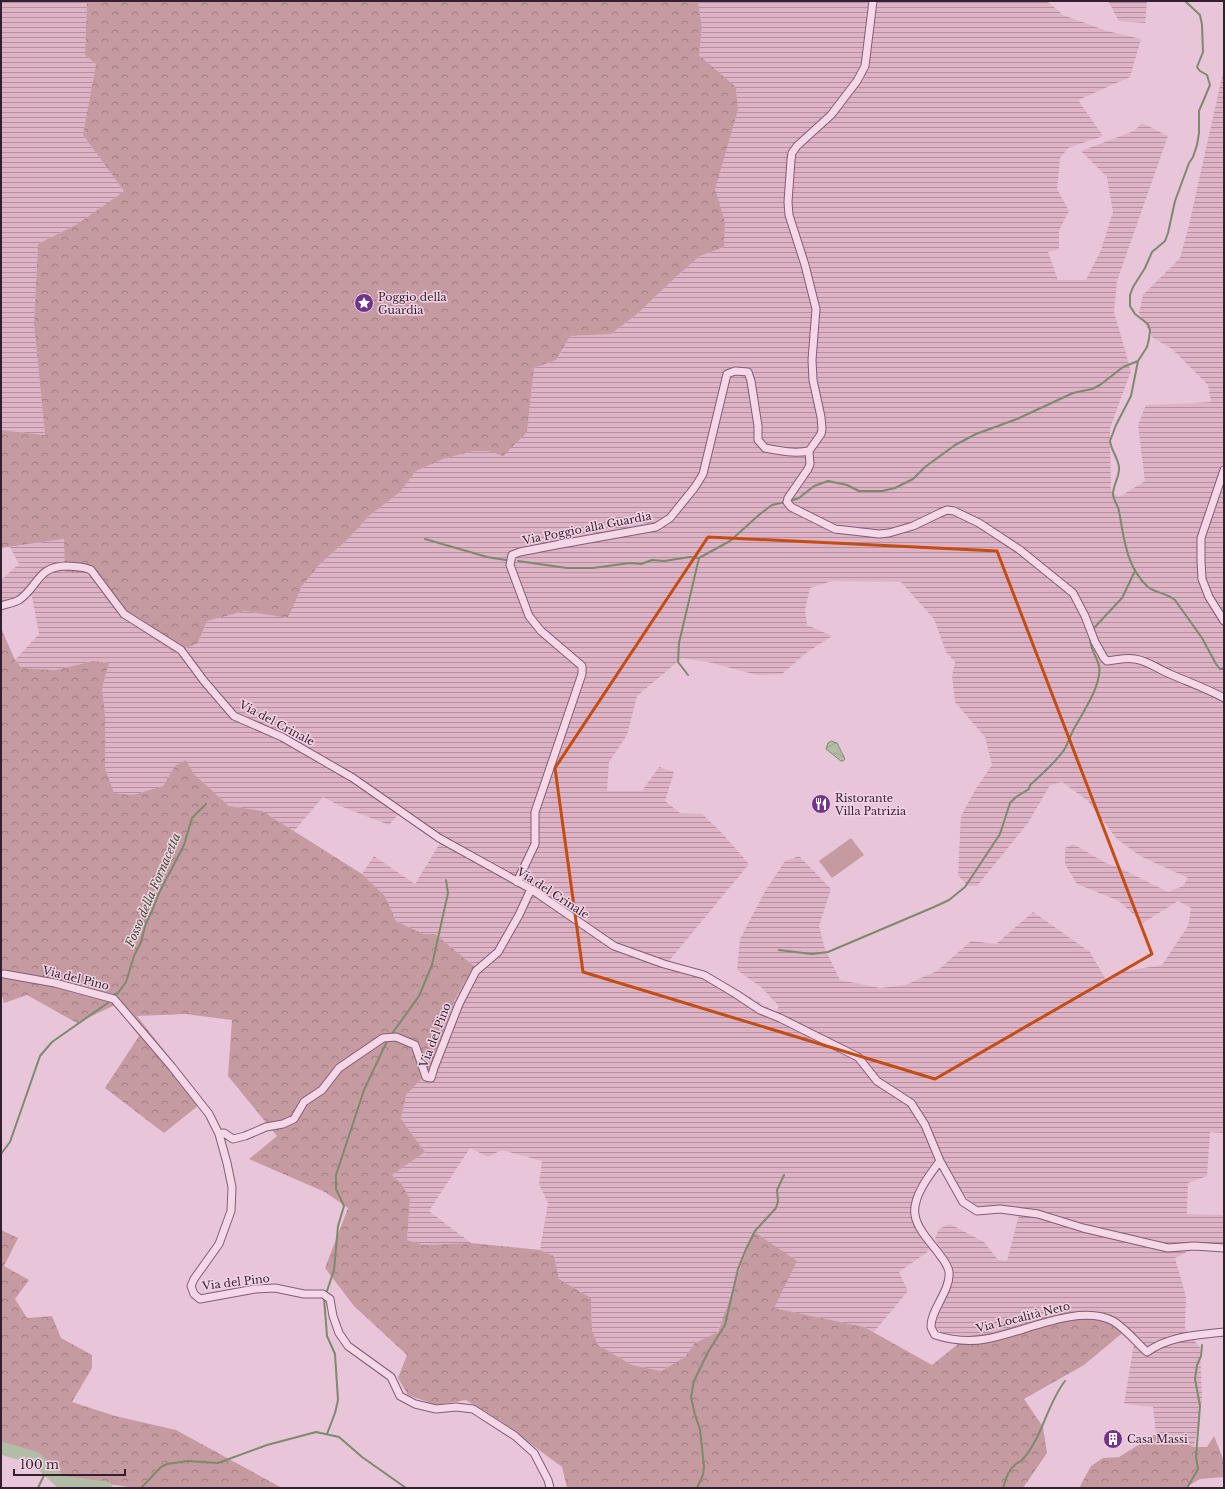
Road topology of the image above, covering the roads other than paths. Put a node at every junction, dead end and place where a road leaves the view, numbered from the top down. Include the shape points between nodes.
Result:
1 (873, 1) edge
2 (809, 451) junction
3 (1224, 470) edge
4 (1, 606) edge
5 (1224, 621) edge
6 (1224, 698) edge
7 (517, 882) junction
8 (531, 889) junction
9 (4, 974) dead end
10 (219, 1134) junction
11 (940, 1161) junction
12 (1224, 1248) edge
13 (1224, 1332) edge
14 (550, 1488) edge

1 - 2 street via 865,66 857,81 831,114 797,146 791,160 789,215 816,309 812,360 822,429
2 - 6 street via 808,469 788,498 787,502 791,507 835,529 879,534 913,526 947,510 954,511 979,523 1020,550 1073,593 1095,642 1107,661 1144,661
2 - 7 street, Via Poggio alla Guardia via 789,453 765,448 758,440 758,426 748,372 734,371 727,374 703,474 670,518 656,527 512,555 510,565 529,616 540,631 582,666 582,674 535,812 535,844
3 - 5 street via 1201,538 1202,579 1209,597
4 - 7 street, Via del Crinale via 18,600 44,571 56,566 84,567 91,570 124,614 181,650 204,682 234,716 282,737 352,778 439,838
7 - 8 street, Via del Crinale
8 - 10 street, Via del Pino via 498,952 476,971 459,1004 431,1078 426,1077 415,1045 396,1037 383,1038 339,1068 322,1090 304,1102 294,1119 233,1139 224,1133
8 - 11 street, Via del Crinale via 614,946 704,975 760,1010 858,1057 877,1081 911,1103 925,1125
9 - 10 street, Via del Pino via 55,983 114,999 177,1072 209,1114
10 - 14 street, Via del Pino via 232,1187 231,1211 219,1244 194,1279 191,1286 194,1294 200,1299 275,1288 304,1294 323,1294 330,1299 339,1333 348,1346 391,1377 400,1396 415,1404 436,1409 473,1409 515,1436 534,1453
11 - 12 street, Via del Crinale via 963,1202 977,1211 1000,1209 1038,1214 1083,1228 1168,1248
11 - 13 street, Via Località Neto via 926,1180 915,1205 918,1225 949,1271 948,1282 932,1320 931,1328 935,1335 970,1341 1078,1315 1100,1316 1114,1322 1147,1352 1162,1343 1185,1336

